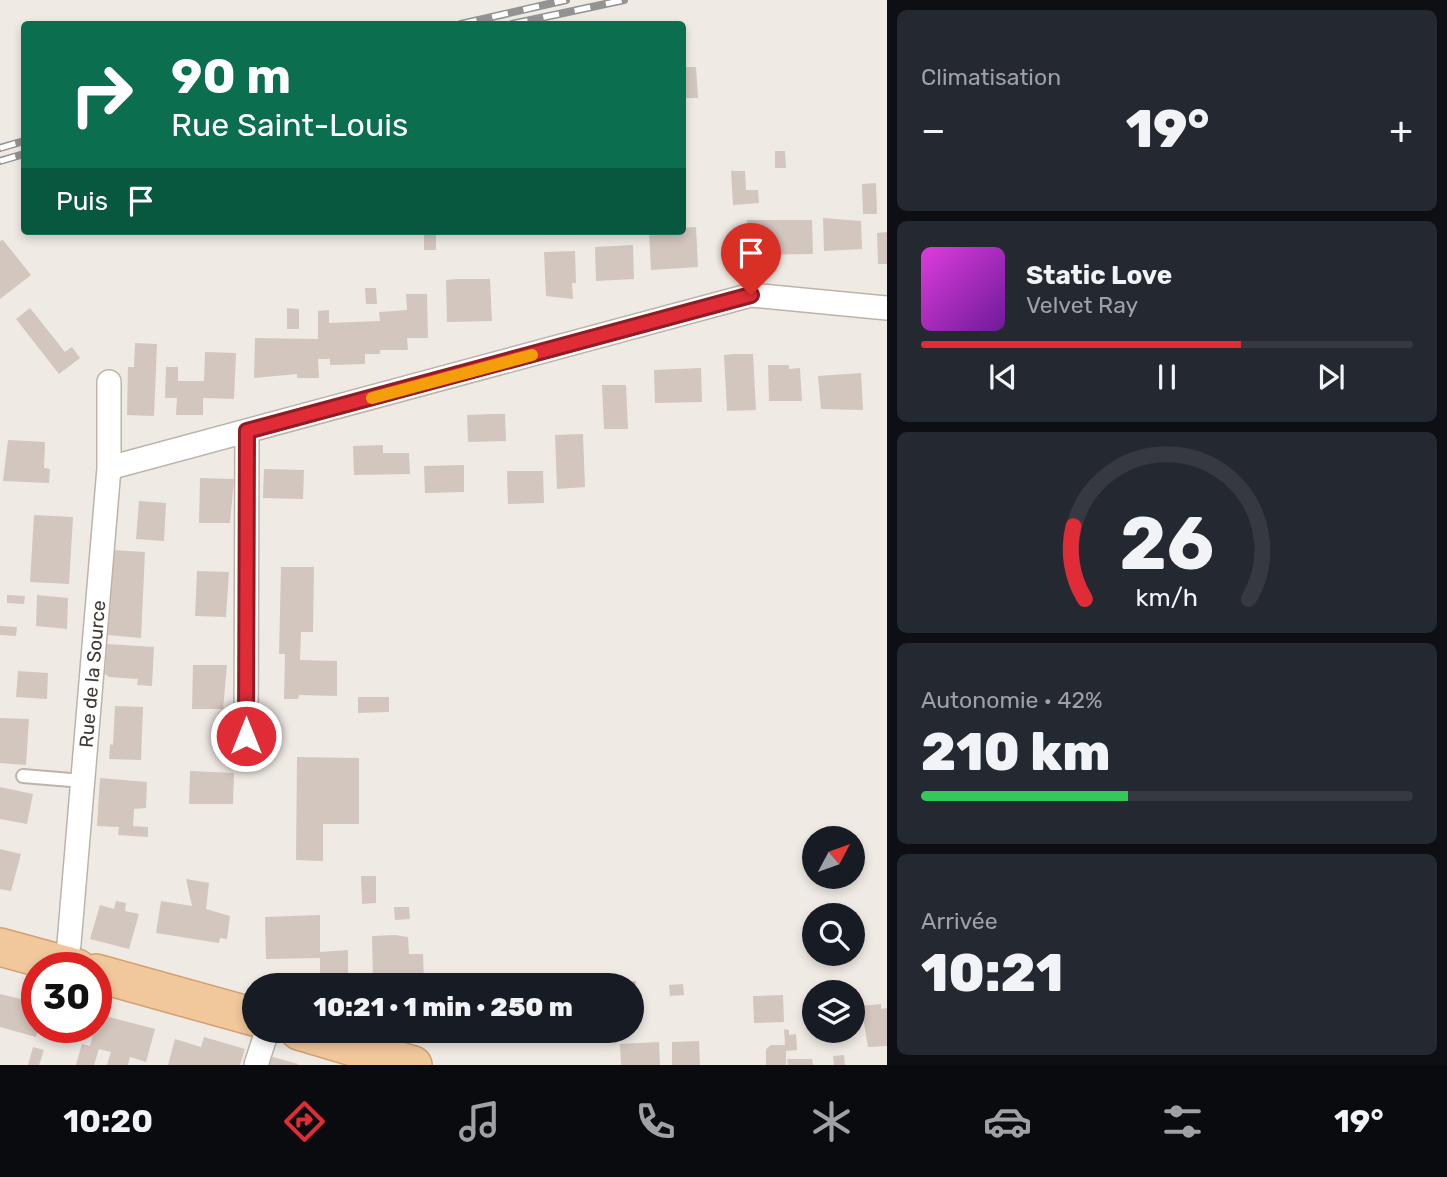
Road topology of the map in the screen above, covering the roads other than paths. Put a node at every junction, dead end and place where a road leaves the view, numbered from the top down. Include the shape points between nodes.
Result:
1 (887, 308) edge
2 (109, 382) dead end
3 (247, 431) junction
4 (109, 468) junction
5 (246, 736) dead end
6 (23, 776) dead end
7 (83, 781) junction
8 (0, 947) edge
9 (72, 952) edge
10 (21, 953) edge
11 (112, 977) edge
12 (242, 1014) edge
13 (263, 1043) edge
14 (339, 1043) edge
15 (256, 1065) edge
16 (413, 1065) edge

1 - 3 street via 751,295
2 - 4 street, Rue de la Source
3 - 4 street
3 - 5 street
4 - 7 street, Rue de la Source
6 - 7 lane
7 - 9 street, Rue de la Source via 69,944
8 - 10 main road
11 - 12 main road
13 - 15 street
14 - 16 main road

